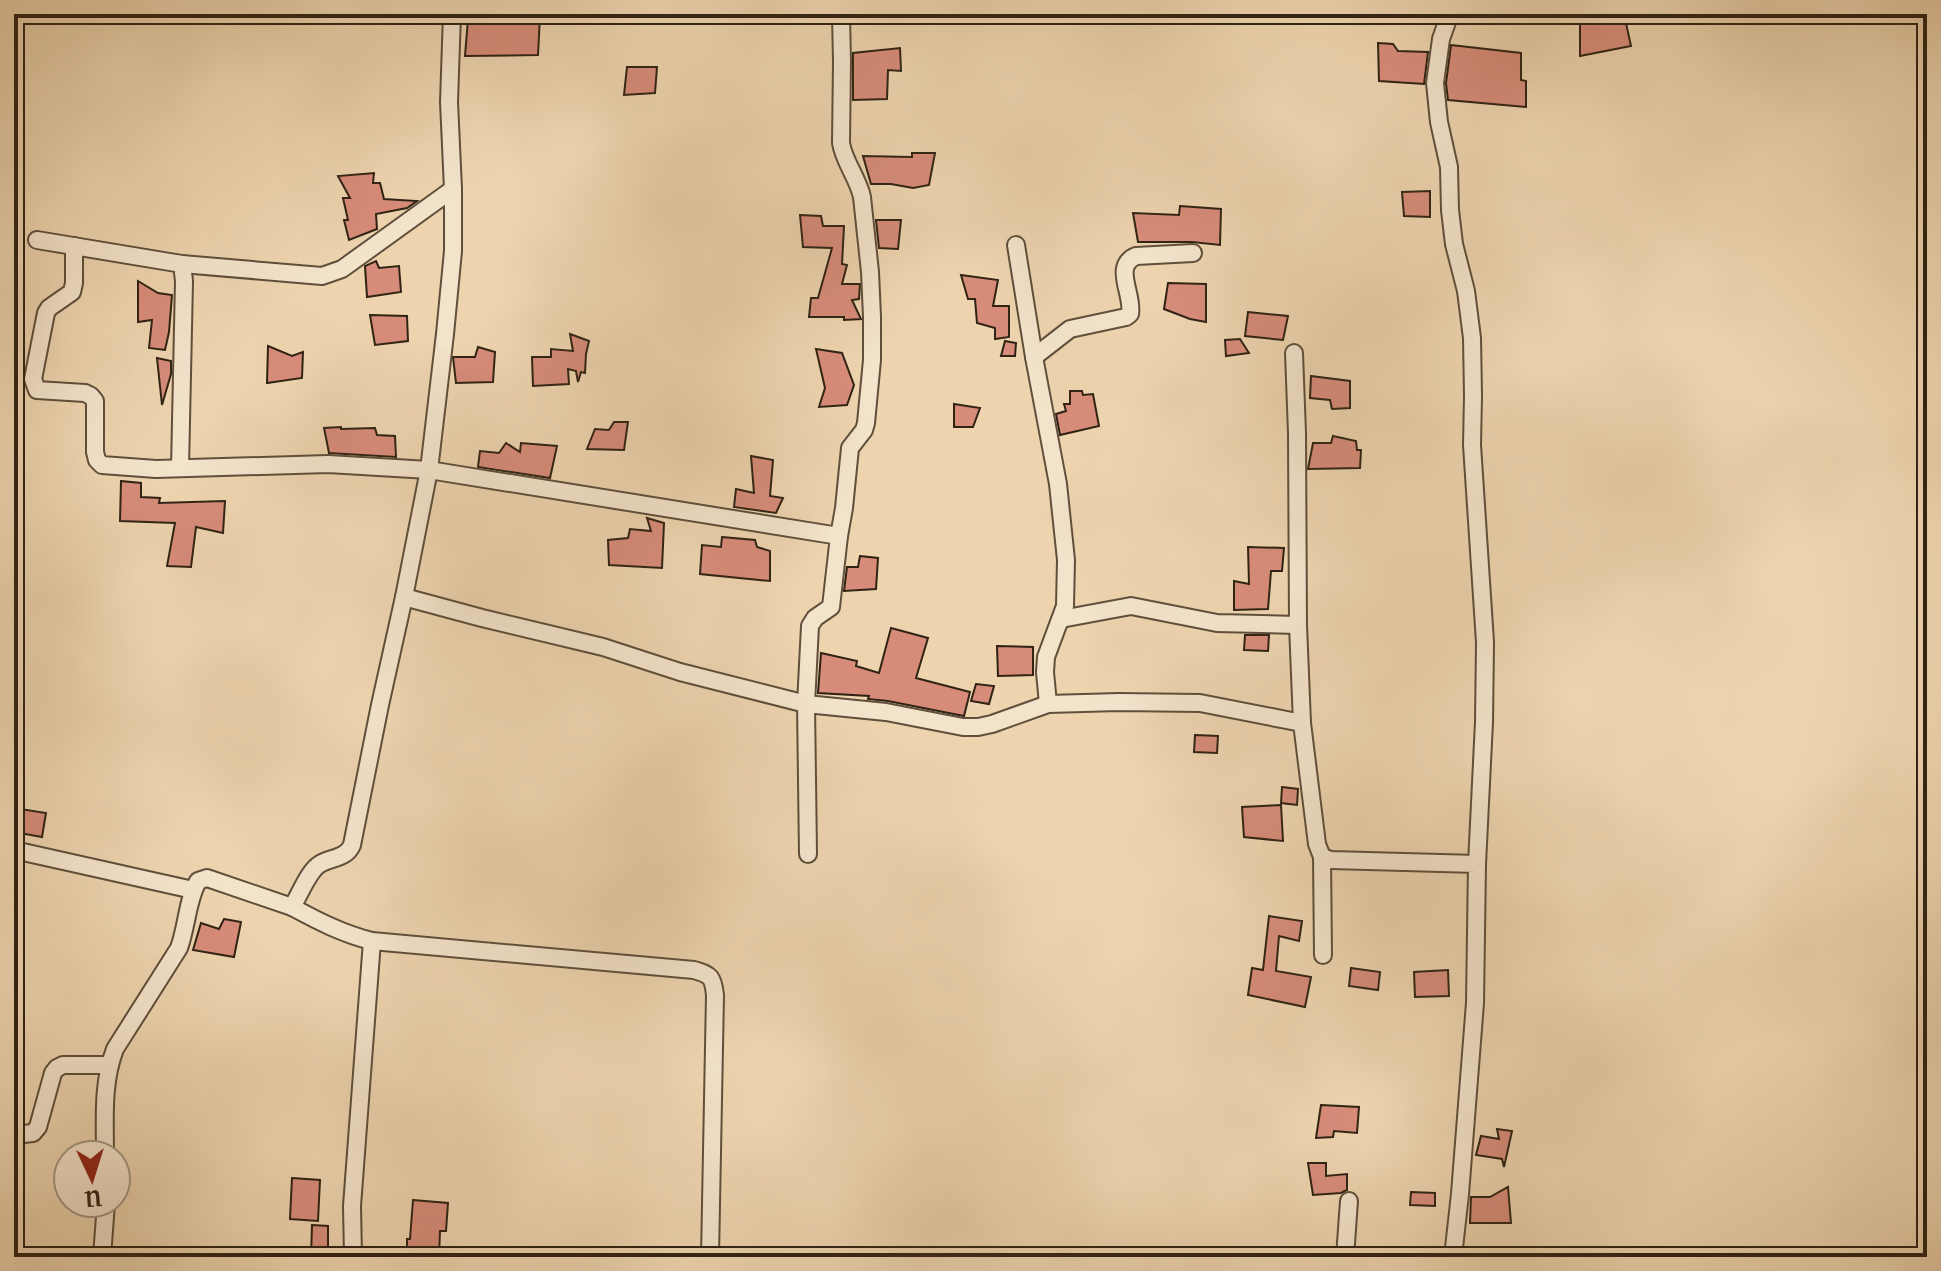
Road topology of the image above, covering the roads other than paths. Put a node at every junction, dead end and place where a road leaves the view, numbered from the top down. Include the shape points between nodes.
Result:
1 (452, 14) edge
2 (841, 14) edge
3 (1452, 14) edge
4 (453, 189) junction
5 (37, 240) dead end
6 (1016, 245) dead end
7 (74, 246) junction
8 (1193, 253) dead end
9 (182, 264) junction
10 (1294, 353) dead end
11 (1034, 357) junction
12 (180, 468) junction
13 (429, 470) junction
14 (839, 536) junction
15 (404, 597) junction
16 (1061, 619) junction
17 (1298, 625) junction
18 (806, 704) junction
19 (1048, 704) junction
20 (1302, 723) junction
21 (14, 850) edge
22 (808, 854) dead end
23 (1322, 857) junction
24 (1477, 864) junction
25 (193, 890) junction
26 (292, 907) junction
27 (372, 941) junction
28 (1323, 955) dead end
29 (108, 1065) junction
30 (14, 1135) edge
31 (105, 1139) edge
32 (1349, 1201) dead end
33 (105, 1219) edge
34 (102, 1257) edge
35 (353, 1257) edge
36 (710, 1257) edge
37 (1345, 1257) edge
38 (1453, 1257) edge

1 - 4 street
2 - 14 street via 841,143 862,197 872,360 866,423 850,448
3 - 24 street via 1441,39 1435,83 1449,167 1454,244 1472,338 1472,445 1485,642
4 - 9 street via 330,274
4 - 13 street via 452,265
5 - 7 street
6 - 11 street
7 - 9 street
7 - 12 street via 72,292 46,313 34,385 37,390 91,396 95,452 102,465
8 - 11 street via 1130,258 1124,269 1130,314 1070,329
9 - 12 street
10 - 17 street
11 - 16 street via 1066,560
12 - 13 street via 328,464
13 - 14 street
13 - 15 street
14 - 18 street via 833,602 810,626
15 - 18 street
15 - 26 street via 350,851 319,864
16 - 17 street via 1125,606 1217,623
16 - 19 street via 1046,657
17 - 20 street
18 - 19 street via 978,727
18 - 22 street
19 - 20 street via 1192,702
20 - 23 street
21 - 25 street
23 - 24 street
23 - 28 street
24 - 38 street via 1475,1003
25 - 26 street via 207,878
25 - 29 street via 179,948
26 - 27 street
27 - 35 street via 352,1206
27 - 36 street via 694,970 713,980
29 - 30 street via 57,1068 38,1127 33,1133
29 - 31 street
32 - 37 street
33 - 34 street

